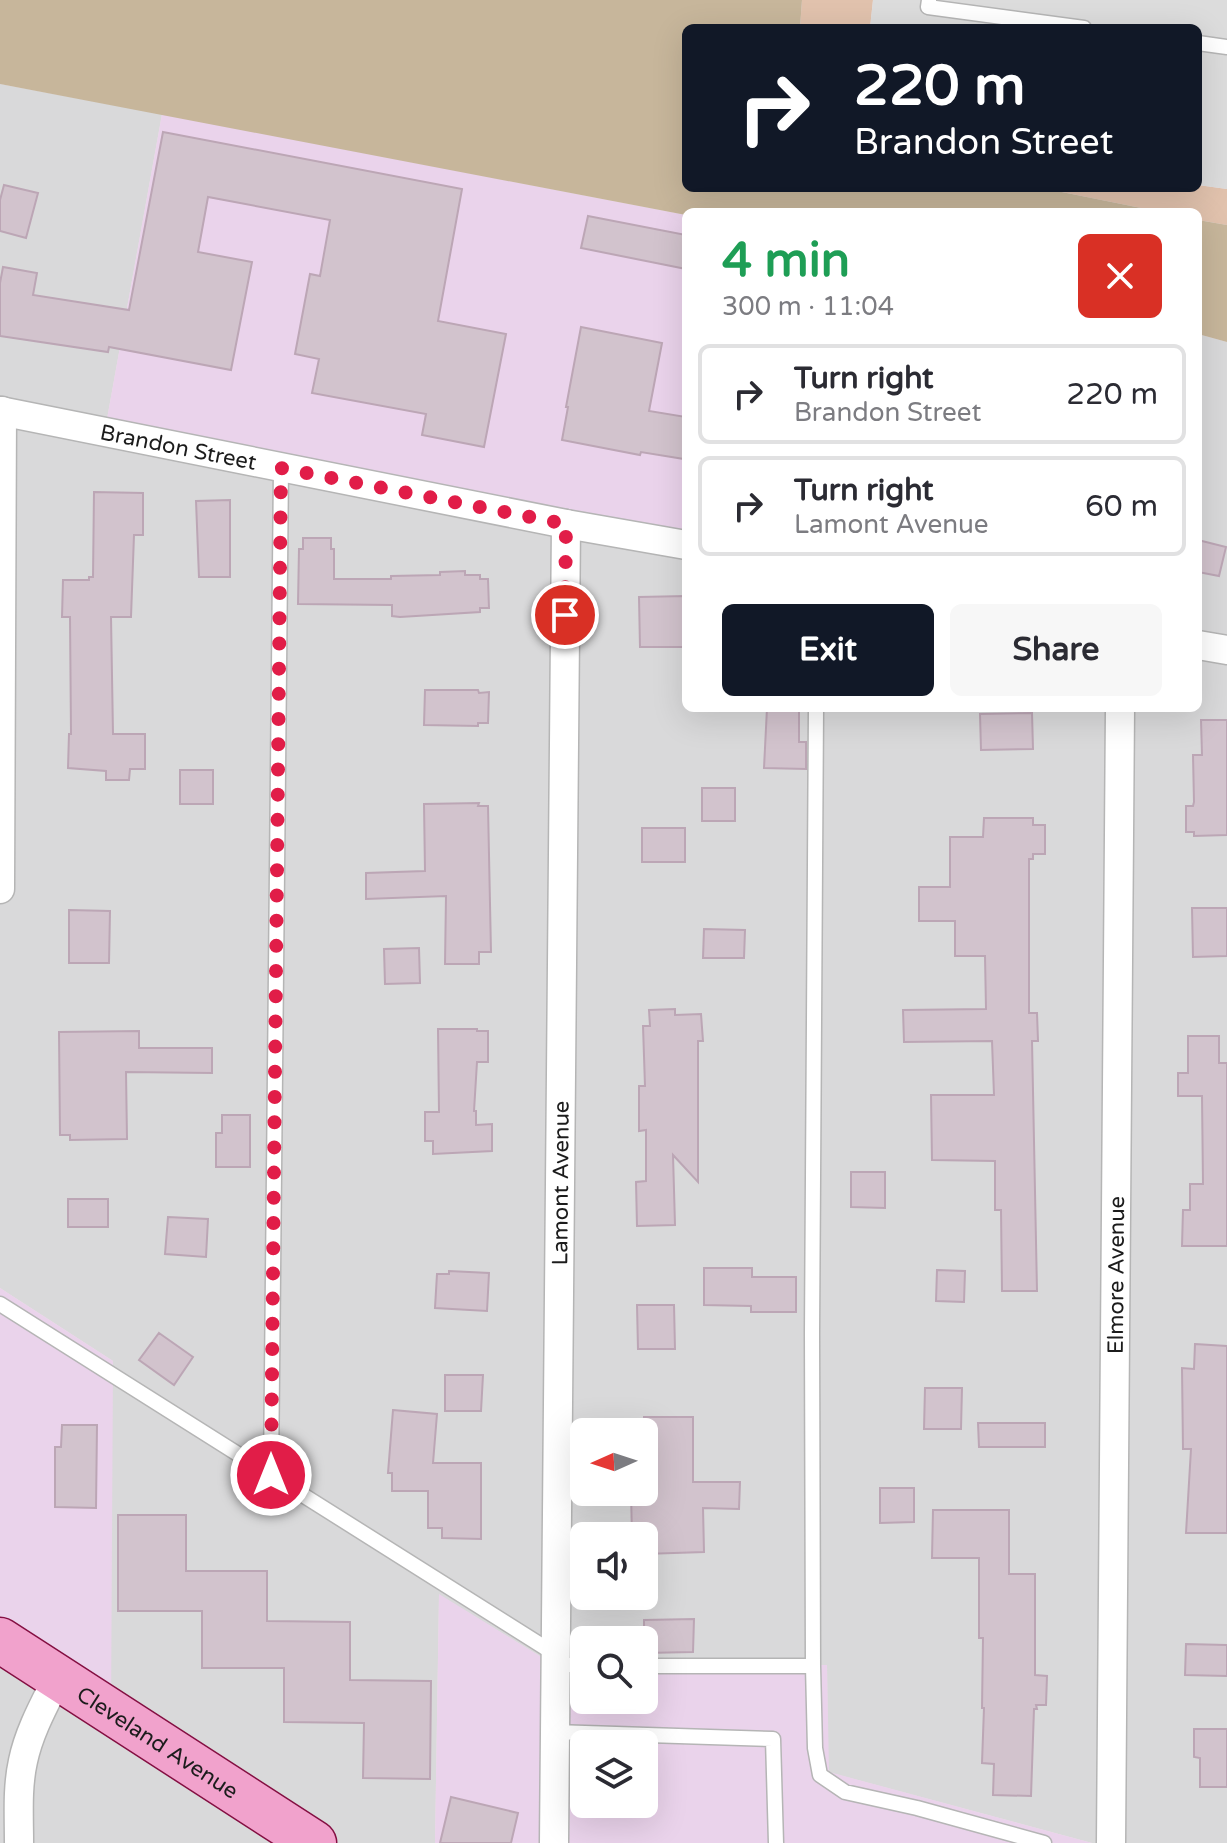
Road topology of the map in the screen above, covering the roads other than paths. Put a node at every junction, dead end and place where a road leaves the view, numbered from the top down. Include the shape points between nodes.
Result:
1 (929, 0) edge
2 (1054, 24) edge
3 (1202, 44) edge
4 (1227, 47) edge
5 (1, 411) edge
6 (281, 468) junction
7 (566, 524) junction
8 (682, 544) edge
9 (1202, 646) edge
10 (1227, 650) edge
11 (816, 712) edge
12 (1120, 712) edge
13 (0, 889) edge
14 (0, 1304) edge
15 (271, 1475) junction
16 (0, 1640) edge
17 (555, 1660) junction
18 (570, 1663) edge
19 (658, 1666) edge
20 (813, 1666) junction
21 (57, 1679) junction
22 (554, 1732) junction
23 (19, 1843) edge
24 (314, 1843) edge
25 (554, 1843) edge
26 (776, 1843) edge
27 (1044, 1843) edge
28 (1111, 1843) edge

1 - 2 lane via 928,7
3 - 4 lane
5 - 6 street, Brandon Street
5 - 13 street
6 - 7 street, Brandon Street
6 - 15 lane
7 - 8 street, Brandon Street
7 - 17 street, Lamont Avenue
9 - 10 street
11 - 20 lane
12 - 28 street, Elmore Avenue
14 - 15 lane
15 - 17 lane
16 - 21 main road, Cleveland Avenue
17 - 18 lane
17 - 22 street, Lamont Avenue
19 - 20 lane
20 - 27 lane via 820,1775 845,1792
21 - 23 street via 23,1758
21 - 24 main road, Cleveland Avenue via 272,1824
22 - 25 street, Lamont Avenue
22 - 26 lane via 773,1739

